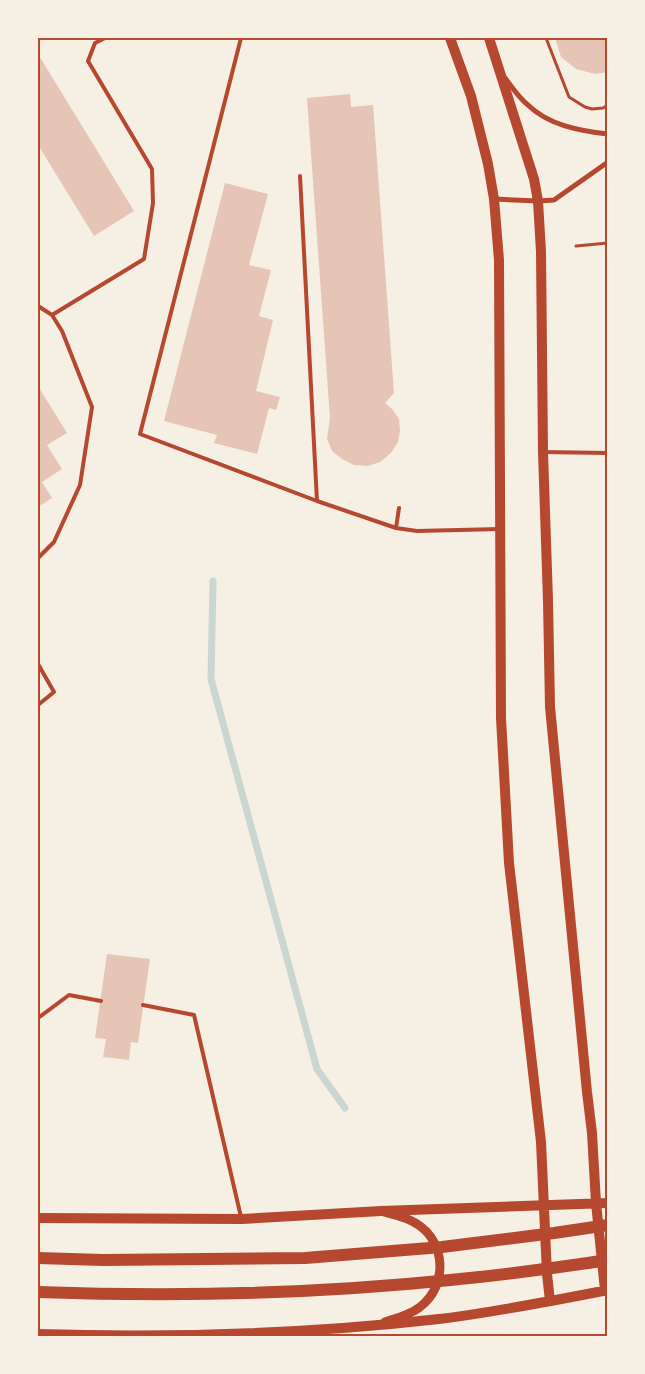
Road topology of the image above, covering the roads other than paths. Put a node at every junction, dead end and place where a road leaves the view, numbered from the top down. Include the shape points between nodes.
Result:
1 (105, 38) edge
2 (240, 38) edge
3 (450, 38) edge
4 (489, 38) edge
5 (502, 74) junction
6 (608, 134) edge
7 (608, 162) edge
8 (300, 176) dead end
9 (494, 199) junction
10 (538, 202) junction
11 (38, 306) edge
12 (52, 315) junction
13 (543, 452) junction
14 (608, 453) edge
15 (316, 501) junction
16 (400, 508) dead end
17 (396, 528) junction
18 (500, 529) junction
19 (38, 558) edge
20 (38, 664) edge
21 (38, 705) edge
22 (102, 1001) dead end
23 (143, 1005) dead end
24 (38, 1018) edge
25 (608, 1202) edge
26 (596, 1203) junction
27 (544, 1204) junction
28 (381, 1211) junction
29 (38, 1218) edge
30 (242, 1219) junction
31 (608, 1225) edge
32 (38, 1258) edge
33 (608, 1260) edge
34 (606, 1290) edge
35 (38, 1292) edge
36 (550, 1301) junction
37 (377, 1324) junction
38 (38, 1334) edge

1 - 12 lane via 95,42 88,61 152,169 153,203 144,259
2 - 15 lane via 140,434
3 - 9 main road via 471,96
4 - 5 main road
5 - 6 street via 527,105 544,118 579,130
5 - 10 main road
7 - 10 street via 554,200
8 - 15 lane
9 - 10 street
9 - 18 main road via 499,260
10 - 13 main road
11 - 12 lane
12 - 19 lane via 62,331 92,407 80,485 54,542
13 - 14 lane
13 - 26 main road via 550,707
15 - 17 lane
16 - 17 lane
17 - 18 lane via 417,531
18 - 27 main road via 501,718 509,863 541,1142
20 - 21 lane via 54,692
22 - 24 lane via 69,995
23 - 30 lane via 194,1015
25 - 26 main road
26 - 27 main road
26 - 34 main road
27 - 28 main road
27 - 36 main road
28 - 30 main road
28 - 37 street via 410,1220 425,1230 435,1244 440,1270 436,1287 426,1302 412,1312
29 - 30 main road
31 - 32 main road via 442,1247 305,1258
33 - 35 main road via 449,1280 307,1291
34 - 36 main road
36 - 37 main road
37 - 38 main road via 308,1331 206,1335

